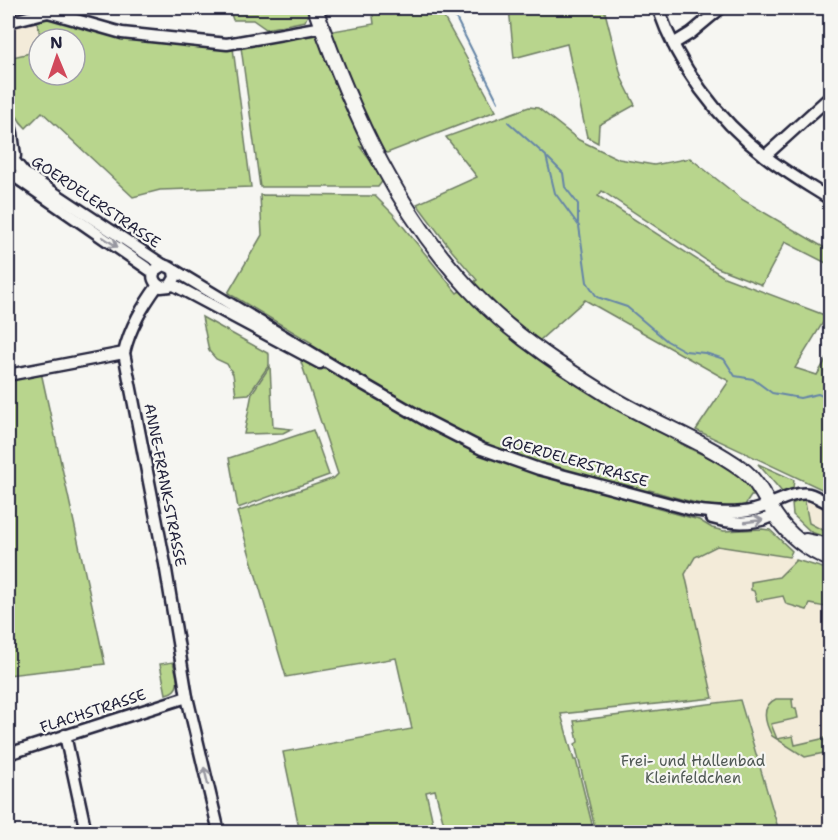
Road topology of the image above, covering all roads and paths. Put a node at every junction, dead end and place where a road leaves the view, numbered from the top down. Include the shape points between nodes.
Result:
1 (315, 8) edge
2 (658, 8) edge
3 (722, 8) edge
4 (8, 22) edge
5 (322, 27) junction
6 (673, 44) junction
7 (831, 97) edge
8 (8, 119) edge
9 (8, 138) edge
10 (765, 156) junction
11 (10, 162) edge
12 (831, 199) edge
13 (163, 265) junction
14 (174, 271) junction
15 (154, 273) junction
16 (172, 284) junction
17 (158, 285) junction
18 (124, 353) junction
19 (8, 375) edge
20 (358, 381) junction
21 (831, 504) edge
22 (773, 510) junction
23 (789, 533) junction
24 (831, 546) edge
25 (831, 559) edge
26 (188, 697) junction
27 (65, 735) junction
28 (8, 754) edge
29 (86, 832) edge
30 (219, 832) edge

1 - 5 main road
2 - 6 street
3 - 6 street
4 - 5 street via 48,12 122,33 227,44
5 - 22 main road via 386,176 429,241 480,300 543,352 604,392 742,469
6 - 10 street via 715,108
7 - 10 street
8 - 9 street
8 - 11 street via 13,138
10 - 12 street
11 - 13 street, GOERDELERSTRASSE
11 -> 15 street, GOERDELERSTRASSE
13 - 14 street, GOERDELERSTRASSE
13 - 15 street, GOERDELERSTRASSE
14 - 16 street
14 - 20 street, GOERDELERSTRASSE
15 - 17 street, GOERDELERSTRASSE
16 - 17 street
16 - 20 street, GOERDELERSTRASSE
17 - 18 street, ANNE-FRANK-STRASSE via 135,321
18 - 19 street
18 - 26 street, ANNE-FRANK-STRASSE
20 - 22 street, GOERDELERSTRASSE via 482,449 539,469 716,519 762,520
21 - 22 street, GOERDELERSTRASSE via 798,494
22 - 23 main road
23 - 24 main road via 813,544
23 - 25 main road
26 - 27 street, FLACHSTRASSE
30 -> 26 street, ANNE-FRANK-STRASSE
27 - 28 street, FLACHSTRASSE
27 - 29 street

